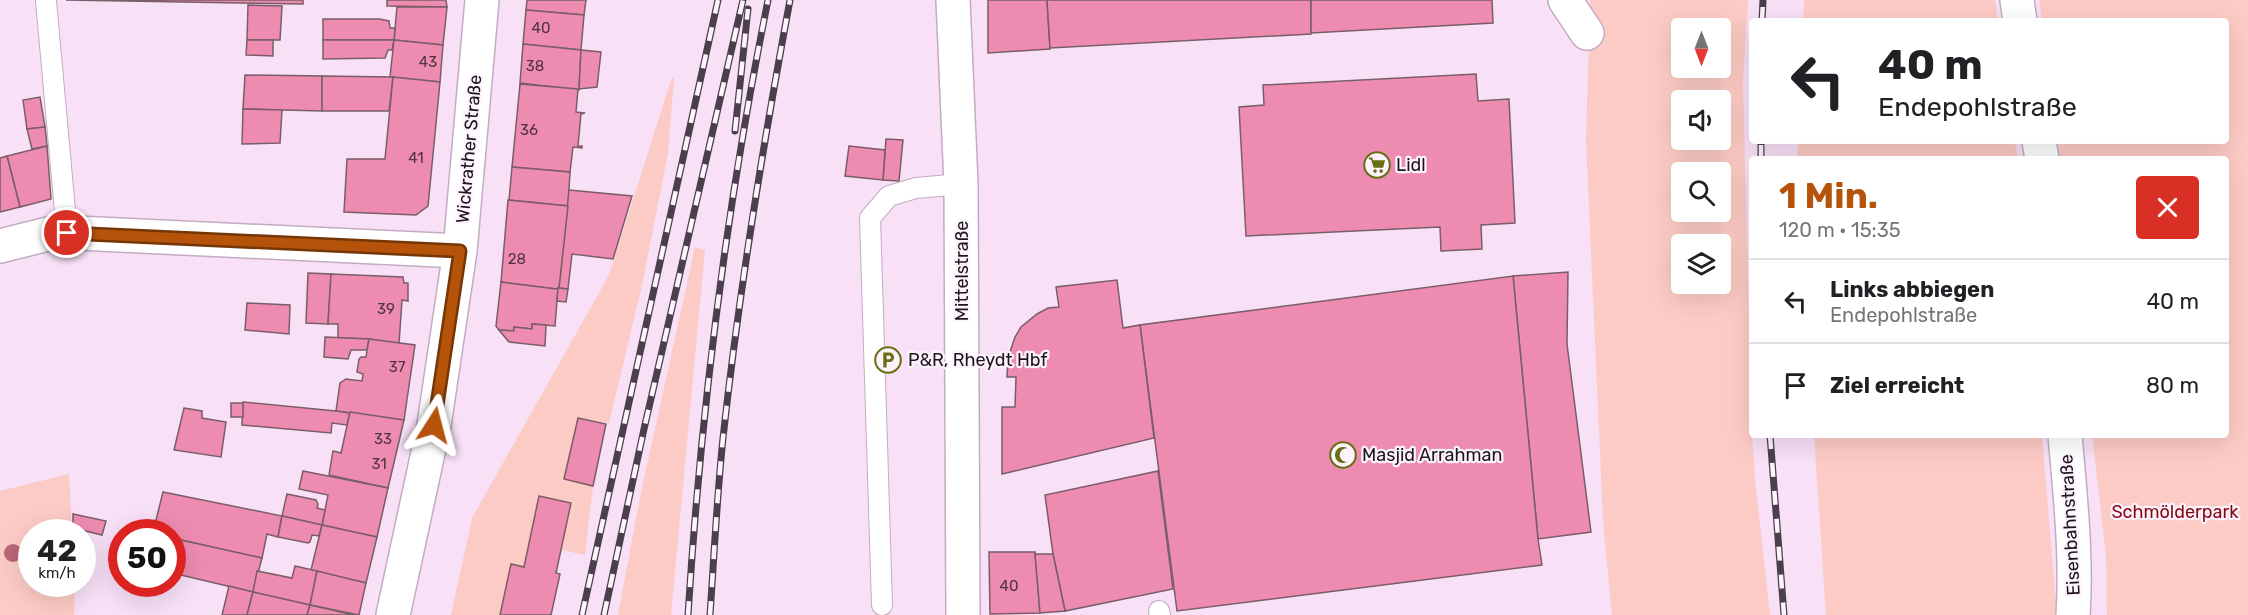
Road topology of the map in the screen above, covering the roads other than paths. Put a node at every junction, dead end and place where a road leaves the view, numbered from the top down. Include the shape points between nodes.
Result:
1 (482, 0) edge
2 (953, 0) edge
3 (1565, 0) edge
4 (2017, 0) edge
5 (46, 1) edge
6 (2020, 18) edge
7 (1587, 33) dead end
8 (961, 184) junction
9 (67, 233) junction
10 (0, 246) edge
11 (460, 251) junction
12 (2065, 438) edge
13 (882, 605) dead end
14 (393, 615) edge
15 (963, 615) edge
16 (2073, 615) edge

1 - 11 street, Wickrather Straße
2 - 8 street, Mittelstraße
3 - 7 street
4 - 6 street
5 - 9 lane
8 - 13 lane via 916,188 890,196 870,218
8 - 15 street, Mittelstraße
9 - 10 street via 56,232
9 - 11 street
11 - 14 street, Wickrather Straße via 434,425
12 - 16 street, Eisenbahnstraße

